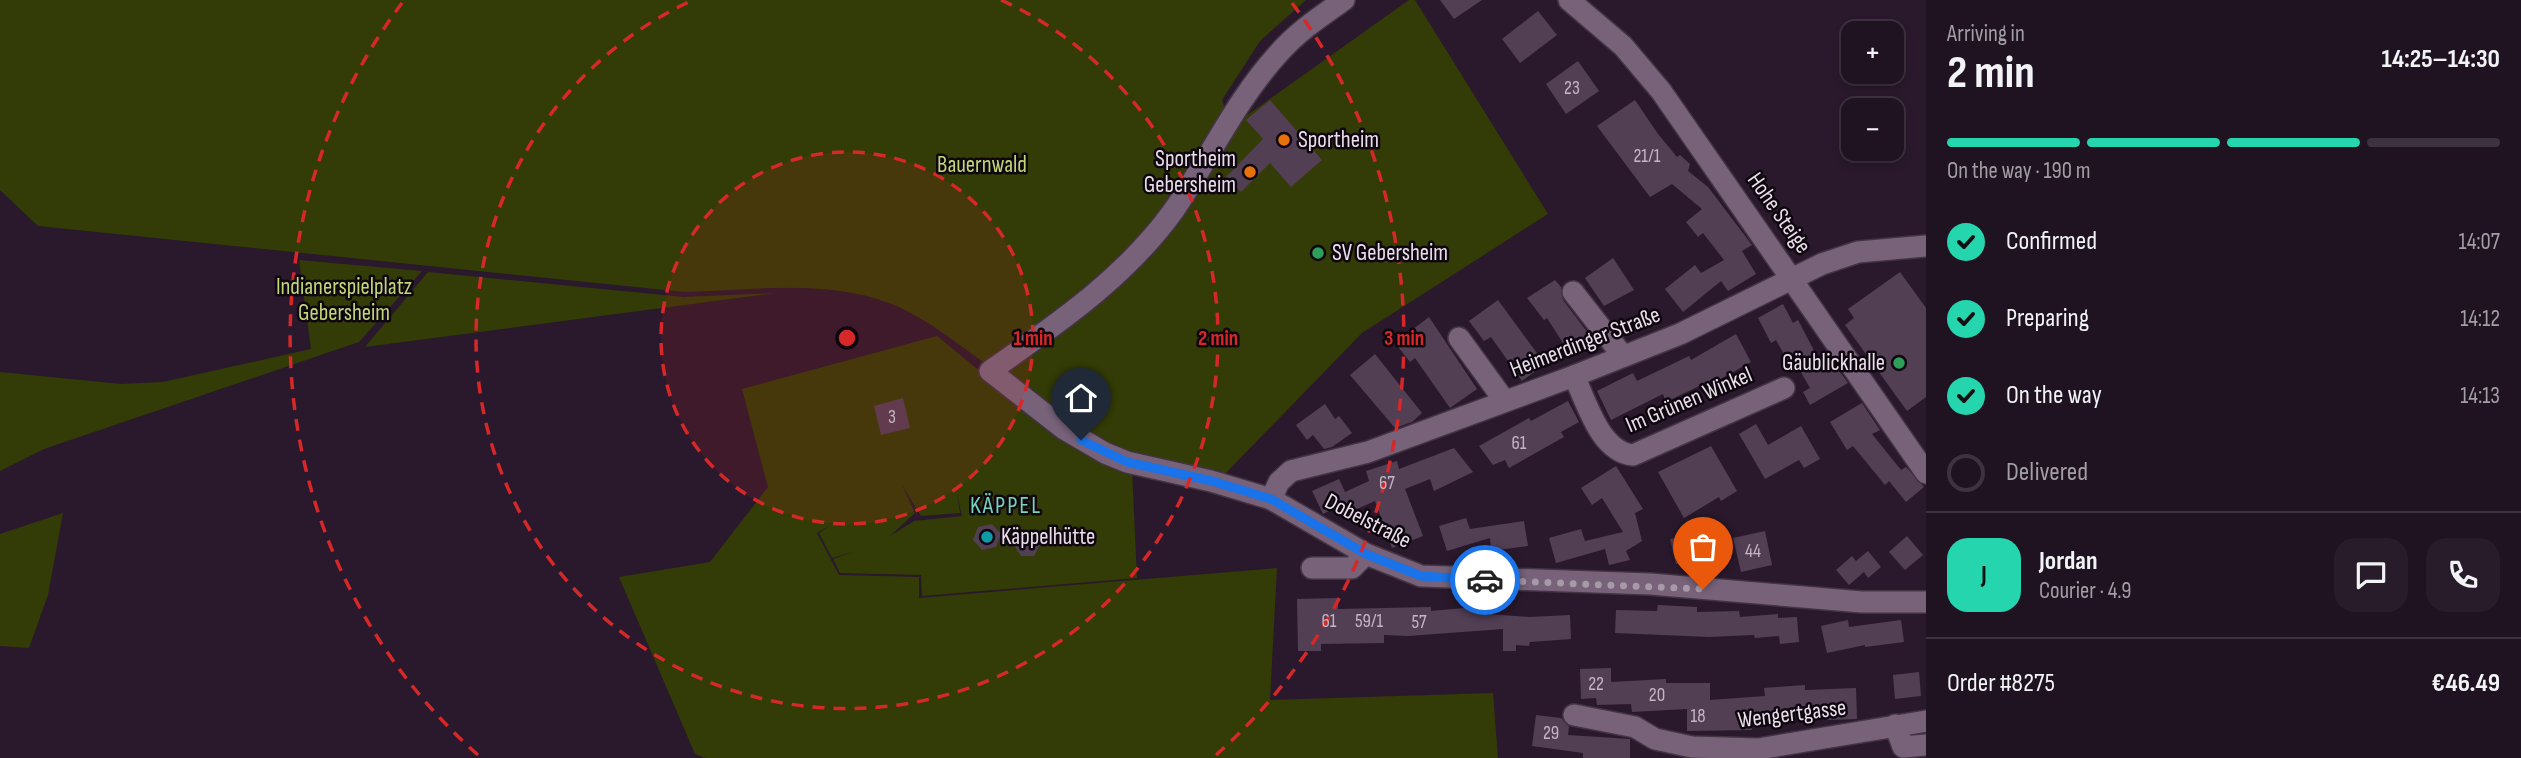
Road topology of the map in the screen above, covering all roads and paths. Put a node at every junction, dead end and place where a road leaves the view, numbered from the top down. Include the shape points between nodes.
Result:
1 (1344, 0) edge
2 (1569, 0) edge
3 (1926, 246) edge
4 (1792, 277) junction
5 (1573, 292) dead end
6 (1459, 338) dead end
7 (1623, 356) junction
8 (1574, 376) junction
9 (1784, 388) dead end
10 (1504, 400) junction
11 (1926, 473) edge
12 (1271, 499) junction
13 (1366, 554) junction
14 (1312, 568) dead end
15 (1926, 602) edge
16 (1574, 715) dead end
17 (1926, 721) edge
18 (1895, 725) junction
19 (1926, 745) edge

1 - 12 street, Dobelstraße via 1278,54 1174,210 1132,260 1052,328 990,371 1073,435 1105,453
2 - 4 street, Hohe Steige via 1623,46 1661,91
3 - 4 street, Heimerdinger Straße via 1858,252
4 - 7 street, Heimerdinger Straße via 1680,334
4 - 11 street, Hohe Steige
5 - 7 street
6 - 10 street
7 - 8 street, Heimerdinger Straße
8 - 9 street, Im Grünen Winkel via 1609,445 1620,454 1633,455
8 - 10 street, Heimerdinger Straße
10 - 12 street, Heimerdinger Straße via 1368,452 1291,471
12 - 13 street, Dobelstraße
13 - 14 street via 1352,568
13 - 15 street, Dobelstraße via 1421,576 1650,584 1862,602
16 - 18 street, Wengertgasse via 1635,727 1655,739 1692,747 1758,749
17 - 18 street, Wengertgasse
18 - 19 street via 1903,747

